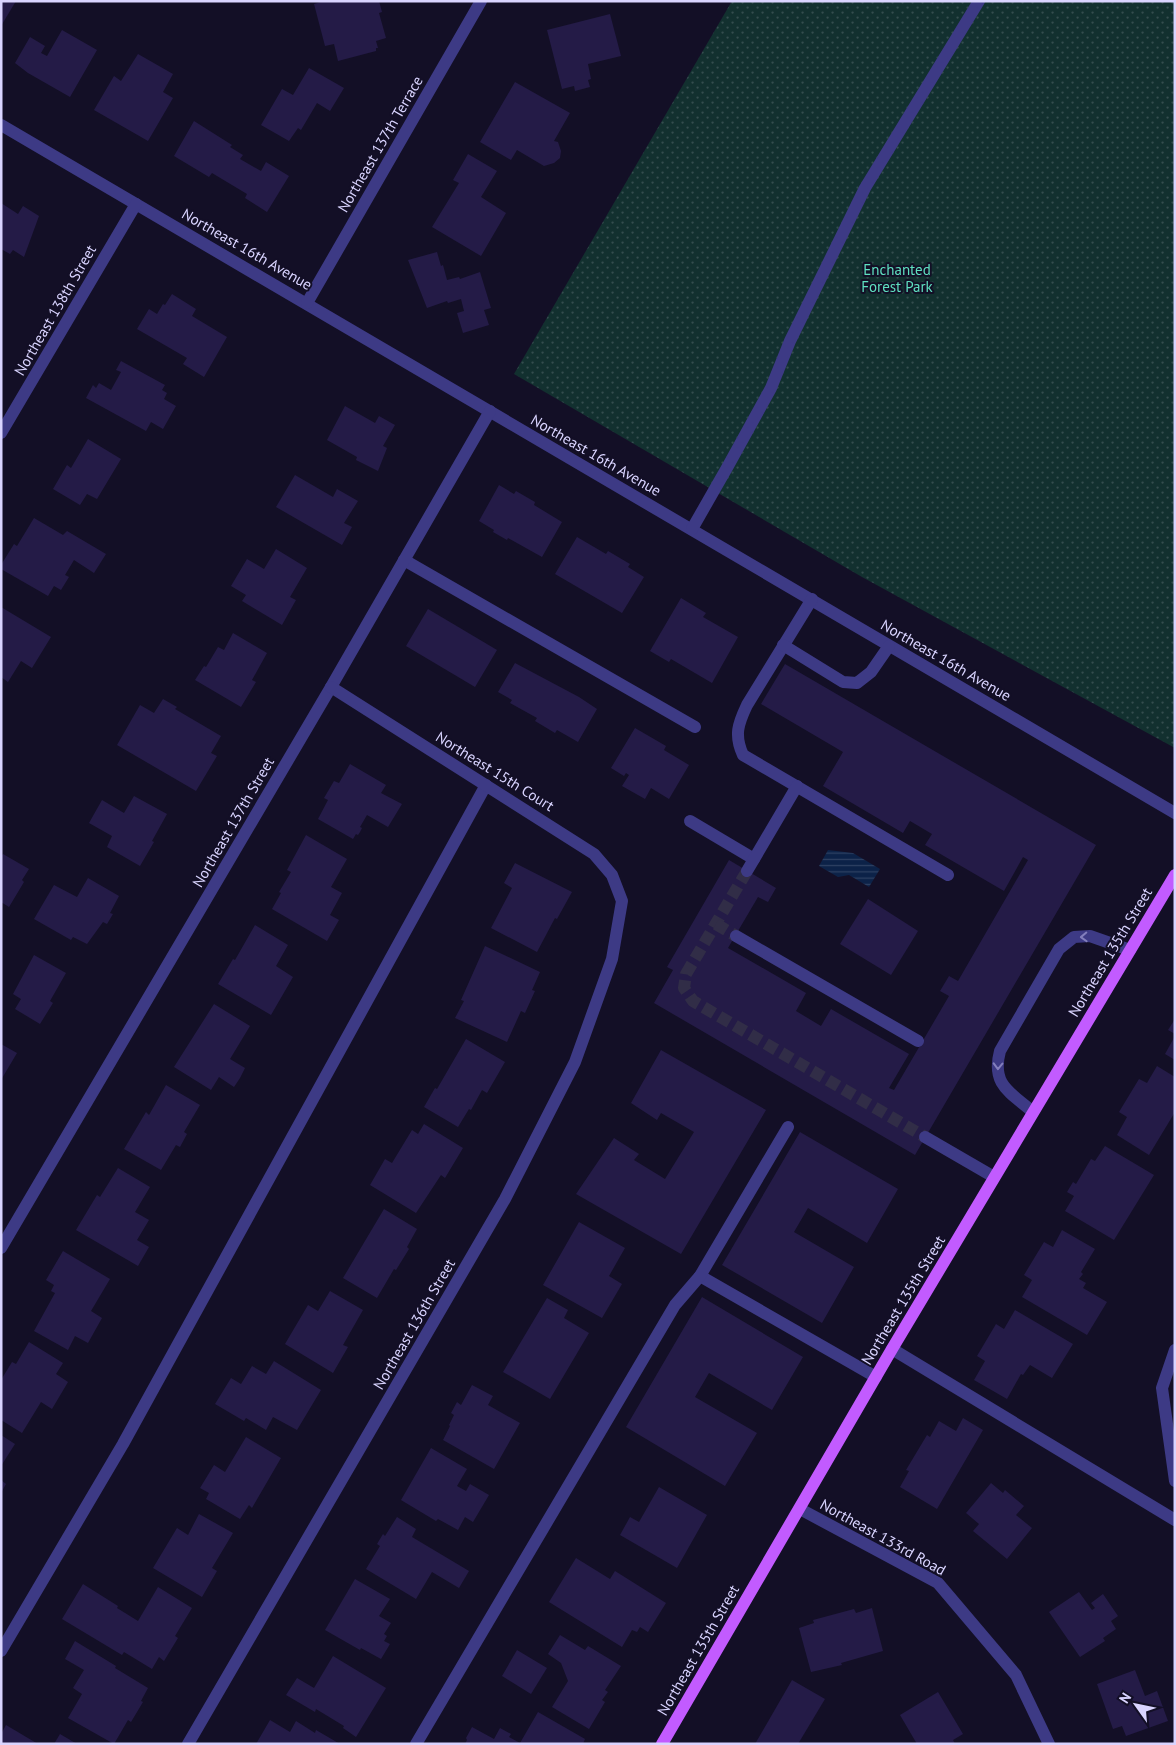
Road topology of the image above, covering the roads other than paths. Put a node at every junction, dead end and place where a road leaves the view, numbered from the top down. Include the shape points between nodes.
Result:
1 (481, 1) edge
2 (979, 1) edge
3 (1, 125) edge
4 (136, 204) junction
5 (307, 303) junction
6 (490, 412) junction
7 (1, 433) edge
8 (692, 529) junction
9 (404, 560) junction
10 (812, 599) junction
11 (783, 645) junction
12 (889, 646) junction
13 (331, 687) junction
14 (695, 727) dead end
15 (486, 785) junction
16 (797, 786) junction
17 (1175, 813) edge
18 (690, 821) dead end
19 (754, 859) junction
20 (747, 871) tunnel mouth
21 (948, 875) dead end
22 (1175, 875) edge
23 (622, 901) joint
24 (736, 936) tunnel mouth
25 (1130, 950) junction
26 (918, 1041) dead end
27 (1033, 1112) junction
28 (788, 1127) dead end
29 (925, 1137) tunnel mouth
30 (994, 1177) junction
31 (1, 1248) edge
32 (700, 1276) junction
33 (892, 1349) junction
34 (1175, 1350) edge
35 (876, 1377) junction
36 (1175, 1481) edge
37 (800, 1509) junction
38 (1175, 1520) edge
39 (1, 1651) edge
40 (188, 1744) edge
41 (416, 1744) edge
42 (662, 1744) edge
43 (1049, 1744) edge

1 - 5 street, Northeast 137th Terrace
2 - 8 street via 865,188 790,341 771,388
3 - 4 street, Northeast 16th Avenue
4 - 5 street, Northeast 16th Avenue
4 - 7 street, Northeast 138th Street
5 - 6 street, Northeast 16th Avenue
6 - 8 street, Northeast 16th Avenue
6 - 9 street, Northeast 137th Street
8 - 10 street, Northeast 16th Avenue
9 - 13 street, Northeast 137th Street
9 - 14 street
10 - 11 street
10 - 12 street, Northeast 16th Avenue
11 - 12 street via 844,682 857,684 871,672
11 - 16 street via 742,717 738,744 743,755
12 - 17 street, Northeast 16th Avenue
13 - 15 street, Northeast 15th Court
13 - 31 street, Northeast 137th Street
15 - 23 street, Northeast 15th Court via 594,854 612,875
15 - 39 street via 123,1444
16 - 19 street
16 - 21 street
18 - 19 street
19 - 20 street
22 - 25 main road, Northeast 135th Street
23 - 40 street, Northeast 136th Street via 612,959 575,1062 505,1199
24 - 26 street
25 - 27 main road, Northeast 135th Street
25 -> 27 street via 1090,936 1074,937 1059,949 1000,1051 997,1062 1002,1085
27 - 30 main road, Northeast 135th Street
28 - 32 street
29 - 30 street
30 - 33 main road, Northeast 135th Street
32 - 35 street
32 - 41 street via 675,1305
33 - 35 main road, Northeast 135th Street
33 - 38 street
34 - 36 street via 1162,1388
35 - 37 main road, Northeast 135th Street
37 - 42 main road, Northeast 135th Street
37 - 43 street, Northeast 133rd Road via 938,1584 1016,1675

